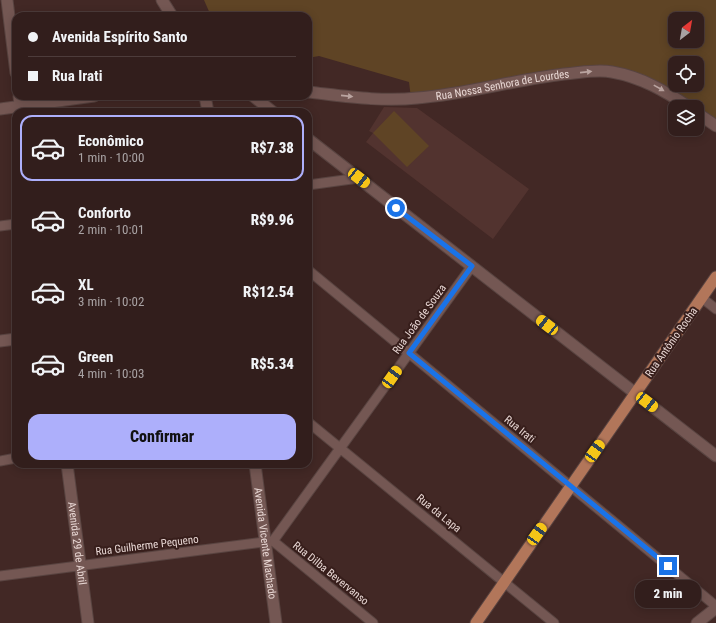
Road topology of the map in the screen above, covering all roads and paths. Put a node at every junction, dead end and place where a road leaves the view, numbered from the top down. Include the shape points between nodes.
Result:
1 (6, 0) edge
2 (162, 0) edge
3 (170, 12) edge
4 (12, 44) edge
5 (312, 92) edge
6 (61, 100) edge
7 (258, 100) edge
8 (678, 100) edge
9 (20, 105) edge
10 (268, 108) edge
11 (0, 109) edge
12 (704, 118) edge
13 (716, 126) edge
14 (312, 142) edge
15 (359, 178) junction
16 (312, 184) edge
17 (12, 224) edge
18 (0, 226) edge
19 (472, 266) junction
20 (312, 273) edge
21 (716, 277) edge
22 (702, 298) junction
23 (716, 309) edge
24 (12, 340) edge
25 (0, 341) edge
26 (409, 353) junction
27 (635, 394) junction
28 (312, 425) edge
29 (340, 448) junction
30 (716, 456) edge
31 (12, 458) edge
32 (0, 460) edge
33 (68, 468) edge
34 (256, 468) edge
35 (571, 486) junction
36 (269, 542) junction
37 (80, 566) junction
38 (0, 576) edge
39 (504, 582) junction
40 (716, 607) edge
41 (88, 623) edge
42 (276, 623) edge
43 (373, 623) edge
44 (476, 623) edge
45 (554, 623) edge
46 (697, 623) edge

1 - 4 main road
2 - 3 main road
5 -> 8 main road, Rua Nossa Senhora de Lourdes via 403,100 546,76 611,72 653,85
6 - 9 main road
7 - 10 main road
9 - 11 main road
12 - 13 main road
14 - 15 main road
15 - 16 street
15 - 19 main road
17 - 18 street
19 - 26 street, Rua João de Souza
19 - 27 main road
20 - 26 street, Rua Irati
21 - 22 main road, Rua Antônio Rocha
22 - 23 street
22 - 27 main road, Rua Antônio Rocha
24 - 25 main road
26 - 29 street, Rua João de Souza
26 - 35 street, Rua Irati
27 - 30 main road
27 - 35 main road, Rua Antônio Rocha
28 - 29 street, Rua da Lapa
29 - 36 street, Rua João de Souza
29 - 39 street, Rua da Lapa
31 - 32 street
33 - 37 main road, Avenida 29 de Abril
34 - 36 main road, Avenida Vicente Machado
35 - 39 main road, Rua Antônio Rocha
35 - 40 street, Rua Irati
36 - 37 street, Rua Guilherme Pequeno
36 - 42 main road, Avenida Vicente Machado
36 - 43 street, Rua Dilba Bevervanso
37 - 38 street, Rua Guilherme Pequeno
37 - 41 main road, Avenida 29 de Abril
39 - 44 main road, Rua Antônio Rocha
39 - 45 street, Rua da Lapa
40 - 46 main road

